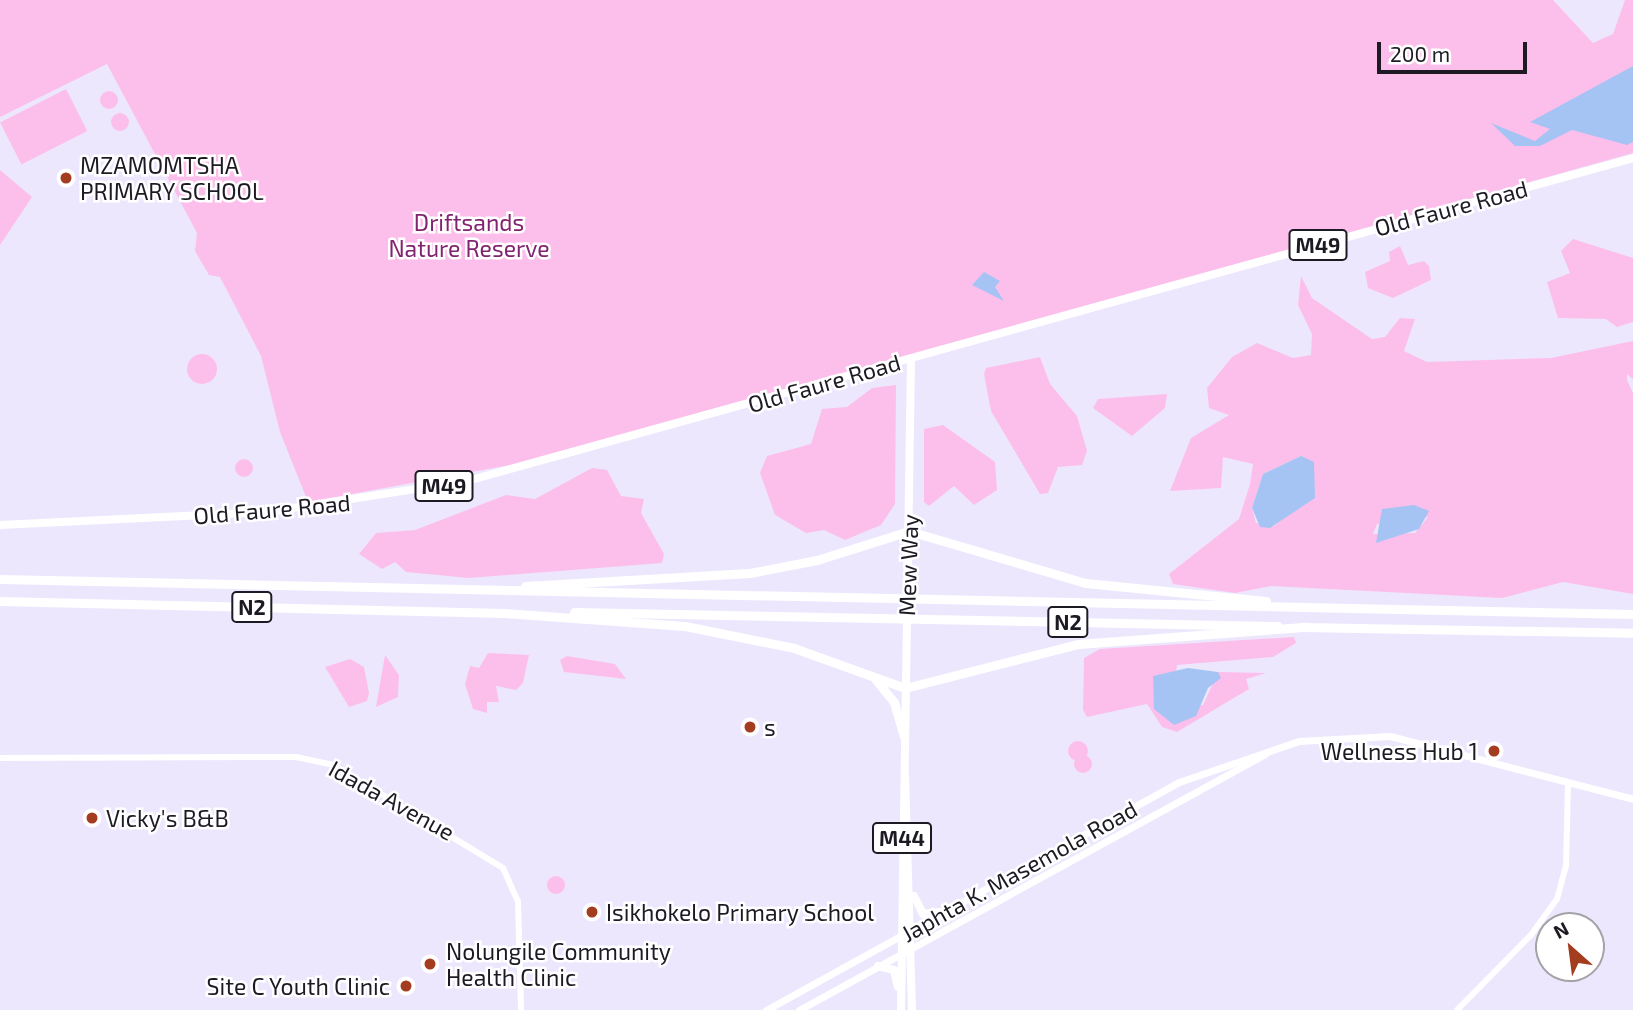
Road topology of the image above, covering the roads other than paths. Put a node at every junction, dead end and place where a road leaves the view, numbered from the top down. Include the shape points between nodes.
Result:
1 (1633, 158) edge
2 (911, 359) junction
3 (0, 525) edge
4 (909, 531) junction
5 (0, 579) edge
6 (471, 589) junction
7 (0, 601) edge
8 (1334, 608) junction
9 (503, 613) junction
10 (1633, 614) edge
11 (1306, 627) junction
12 (1633, 634) edge
13 (872, 676) junction
14 (905, 688) junction
15 (904, 738) junction
16 (1278, 747) junction
17 (0, 758) edge
18 (903, 771) junction
19 (1568, 786) junction
20 (1633, 799) edge
21 (911, 890) junction
22 (947, 911) junction
23 (912, 930) junction
24 (902, 936) junction
25 (912, 947) junction
26 (902, 953) junction
27 (878, 966) junction
28 (901, 1009) edge
29 (521, 1010) edge
30 (766, 1010) edge
31 (799, 1010) edge
32 (912, 1010) edge
33 (1457, 1010) edge

1 - 2 main road, Old Faure Road / M49
2 - 3 main road, Old Faure Road / M49 via 388,497 267,512
2 - 4 main road, Mew Way / M44
4 - 6 highway via 817,560 750,573
4 - 8 highway via 1086,583
4 - 14 main road, Mew Way / M44
5 - 6 highway, N2
6 - 8 highway, N2
7 - 9 highway, N2
8 - 10 highway, N2
9 - 11 highway, N2
9 - 13 highway via 730,632
11 - 12 highway, N2
11 - 14 highway via 1078,644
13 - 14 highway
13 - 15 highway via 894,702
14 - 15 main road, Mew Way / M44
15 - 18 main road, Mew Way / M44
16 - 19 main road, Japhta K. Masemola Road via 1333,735 1390,736
16 - 22 main road, Japhta K. Masemola Road via 1187,779
16 - 25 main road, Japhta K. Masemola Road
17 - 29 street, Idada Avenue via 296,757 333,765 485,851 503,868 518,901
18 - 21 main road, Mew Way / M44
18 - 24 main road, Mew Way / M44
19 - 20 main road, Japhta K. Masemola Road
19 - 33 street via 1566,866 1557,899 1531,935
21 - 22 main road via 921,914
21 - 23 main road, Mew Way / M44
22 - 23 main road, Japhta K. Masemola Road
23 - 24 main road, Japhta K. Masemola Road
23 - 25 main road, Mew Way / M44
24 - 26 main road, Mew Way / M44
24 - 30 main road, Japhta K. Masemola Road
25 - 26 main road, Japhta K. Masemola Road
25 - 32 main road, Mew Way / M44
26 - 27 main road, Japhta K. Masemola Road
26 - 28 main road, Mew Way / M44
27 - 28 main road via 895,973
27 - 31 main road, Japhta K. Masemola Road

